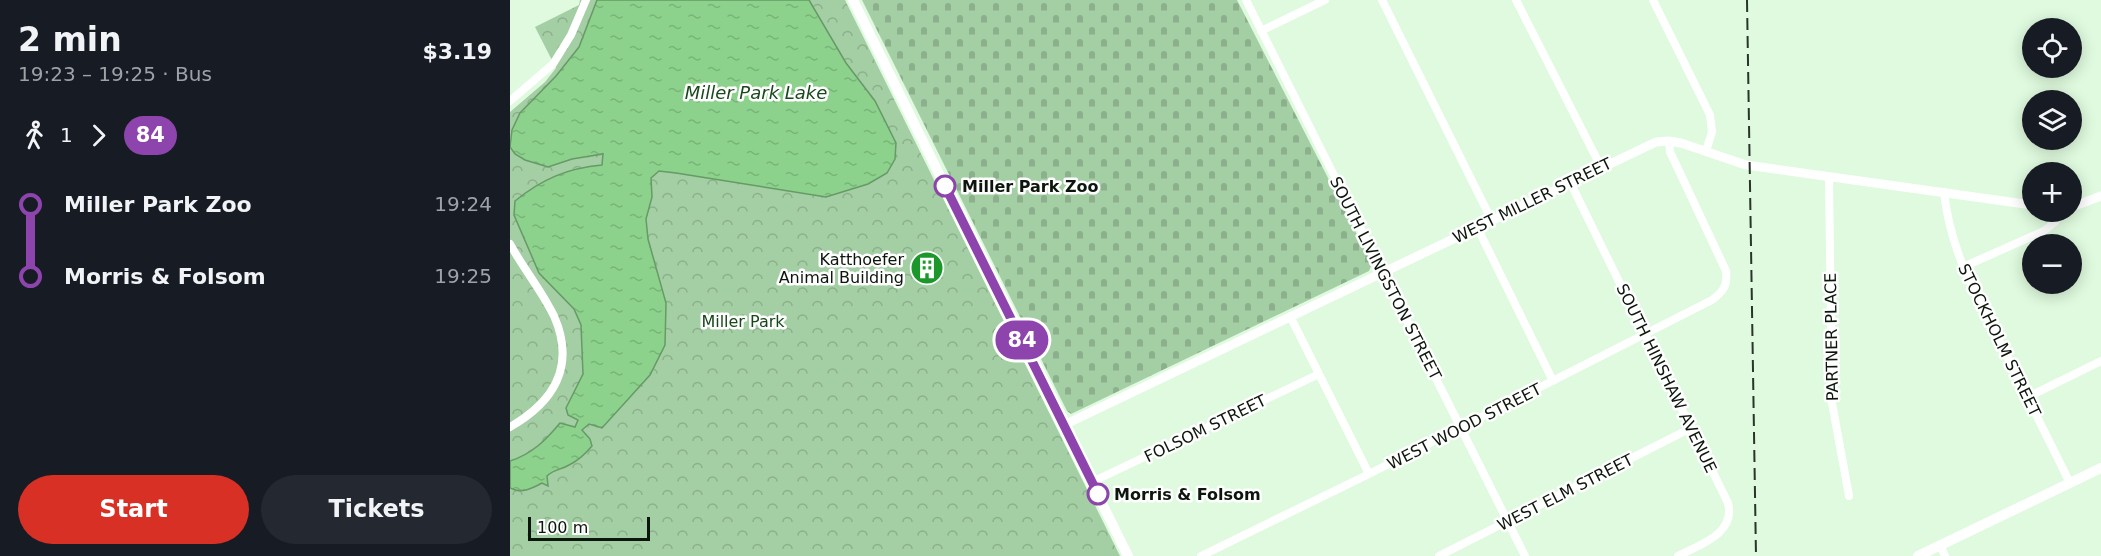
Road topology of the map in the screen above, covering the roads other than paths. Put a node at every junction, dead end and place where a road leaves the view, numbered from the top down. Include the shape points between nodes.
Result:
1 (586, 0) edge
2 (853, 0) edge
3 (1246, 0) edge
4 (1325, 0) edge
5 (1382, 0) edge
6 (1516, 0) edge
7 (1653, 0) edge
8 (1261, 31) junction
9 (510, 101) edge
10 (1669, 141) junction
11 (1706, 151) junction
12 (1601, 167) junction
13 (1828, 177) junction
14 (1570, 182) junction
15 (1944, 192) junction
16 (2101, 196) edge
17 (2082, 203) edge
18 (2022, 204) edge
19 (1491, 219) junction
20 (2055, 222) edge
21 (1477, 227) junction
22 (510, 244) edge
23 (1963, 267) junction
24 (1383, 272) junction
25 (1290, 316) junction
26 (1646, 334) junction
27 (2101, 361) edge
28 (1318, 374) junction
29 (1553, 381) junction
30 (2028, 397) junction
31 (1064, 425) junction
32 (510, 427) edge
33 (1461, 428) junction
34 (1691, 428) junction
35 (2101, 468) edge
36 (1369, 474) junction
37 (1092, 482) junction
38 (2070, 483) junction
39 (1849, 496) dead end
40 (1508, 521) junction
41 (1940, 545) junction
42 (1128, 556) edge
43 (1201, 556) edge
44 (1439, 556) edge
45 (1525, 556) edge
46 (1678, 556) edge
47 (1918, 556) edge
48 (1945, 556) edge

1 - 9 street via 553,64
2 - 31 main road
3 - 8 street, SOUTH LIVINGSTON STREET
4 - 8 street
5 - 19 street
6 - 12 street
7 - 11 street via 1710,115 1712,132
8 - 24 street, SOUTH LIVINGSTON STREET
10 - 11 street, WEST MILLER STREET
10 - 12 street, WEST MILLER STREET via 1650,144
10 - 26 street, WEST WOOD STREET via 1676,165 1726,271 1727,283 1724,291 1712,300
11 - 13 street, WEST MILLER STREET via 1746,165
12 - 14 street, WEST MILLER STREET
13 - 15 street, WEST MILLER STREET
13 - 39 street, PARTNER PLACE via 1832,403
14 - 19 street, WEST MILLER STREET
14 - 26 street, SOUTH HINSHAW AVENUE
15 - 18 street, WEST MILLER STREET
15 - 23 street, STOCKHOLM STREET
16 - 17 street
19 - 21 street, WEST MILLER STREET
20 - 23 street via 2044,231
21 - 24 street, WEST MILLER STREET
21 - 29 street
22 - 32 street via 554,316 563,363 547,398
23 - 30 street, STOCKHOLM STREET
24 - 25 street, WEST MILLER STREET
24 - 33 street, SOUTH LIVINGSTON STREET
25 - 28 street
25 - 31 street, WEST MILLER STREET
26 - 29 street, WEST WOOD STREET
26 - 34 street, SOUTH HINSHAW AVENUE
27 - 30 street
28 - 36 street
28 - 37 street, FOLSOM STREET
29 - 33 street, WEST WOOD STREET
30 - 38 street, STOCKHOLM STREET
31 - 37 main road
33 - 36 street, WEST WOOD STREET
33 - 40 street, SOUTH LIVINGSTON STREET
34 - 40 street, WEST ELM STREET
34 - 46 street, SOUTH HINSHAW AVENUE via 1722,489 1729,515 1720,533
35 - 38 main road
36 - 43 street, WEST WOOD STREET
37 - 42 main road
38 - 41 main road
40 - 44 street, WEST ELM STREET
40 - 45 street, SOUTH LIVINGSTON STREET
41 - 47 main road
41 - 48 street

